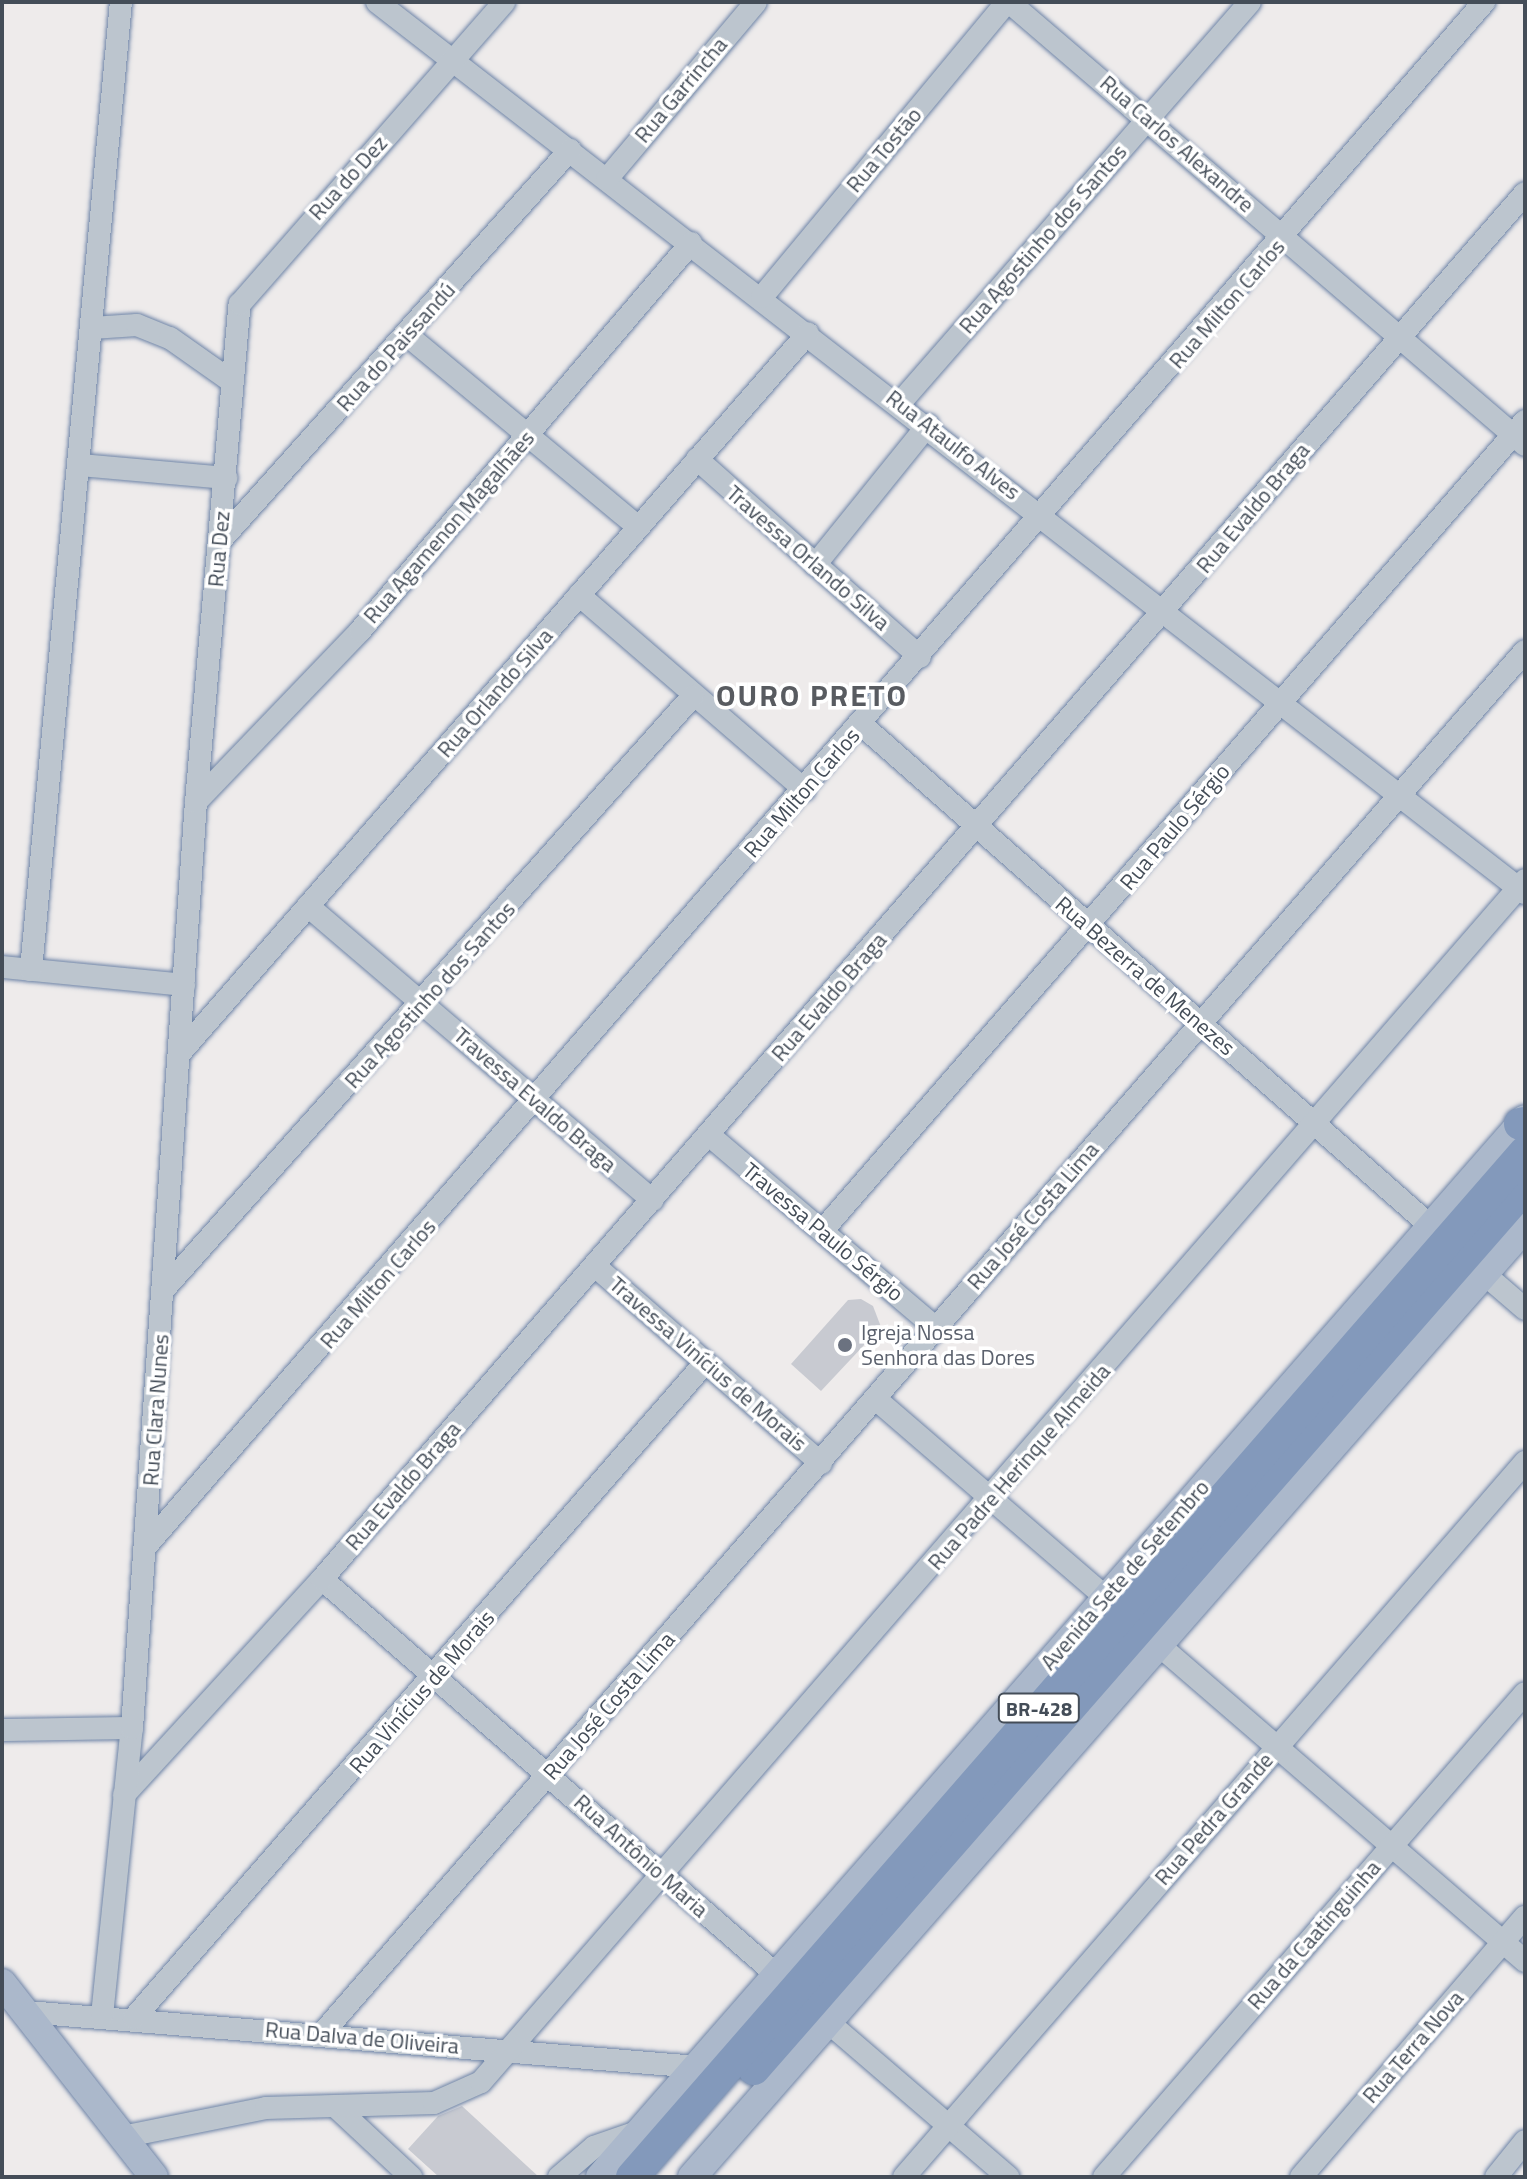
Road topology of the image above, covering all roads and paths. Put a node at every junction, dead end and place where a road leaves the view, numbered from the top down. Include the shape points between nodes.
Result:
1 (121, 2) edge
2 (377, 2) edge
3 (504, 2) edge
4 (756, 2) edge
5 (1008, 2) edge
6 (1250, 2) edge
7 (1484, 2) edge
8 (453, 60) junction
9 (1148, 118) junction
10 (570, 150) junction
11 (607, 179) junction
12 (1525, 193) edge
13 (1285, 238) junction
14 (691, 243) junction
15 (243, 296) joint
16 (762, 297) junction
17 (92, 328) junction
18 (808, 333) junction
19 (407, 335) junction
20 (1399, 337) junction
21 (231, 381) junction
22 (900, 403) junction
23 (928, 425) junction
24 (1521, 434) edge
25 (526, 437) junction
26 (697, 459) junction
27 (80, 465) junction
28 (226, 478) junction
29 (1042, 515) junction
30 (638, 527) junction
31 (220, 541) junction
32 (815, 565) junction
33 (579, 595) junction
34 (1167, 608) junction
35 (1525, 651) edge
36 (920, 657) junction
37 (692, 697) junction
38 (1282, 702) junction
39 (862, 725) junction
40 (805, 790) junction
41 (1401, 794) junction
42 (196, 802) junction
43 (976, 827) junction
44 (1523, 887) edge
45 (308, 906) junction
46 (1089, 928) junction
47 (2, 967) edge
48 (31, 970) junction
49 (184, 985) junction
50 (423, 1003) junction
51 (1199, 1023) junction
52 (180, 1053) junction
53 (537, 1102) junction
54 (1316, 1125) junction
55 (1524, 1130) edge
56 (709, 1135) junction
57 (1525, 1187) edge
58 (652, 1200) junction
59 (1525, 1227) edge
60 (823, 1230) junction
61 (1457, 1249) junction
62 (595, 1266) junction
63 (165, 1288) junction
64 (1525, 1309) edge
65 (937, 1329) junction
66 (705, 1363) junction
67 (877, 1400) junction
68 (1525, 1462) edge
69 (821, 1463) junction
70 (991, 1500) junction
71 (147, 1545) junction
72 (322, 1579) junction
73 (1106, 1598) junction
74 (1160, 1646) junction
75 (436, 1677) junction
76 (1525, 1693) edge
77 (132, 1728) junction
78 (2, 1730) edge
79 (1278, 1745) junction
80 (550, 1775) junction
81 (124, 1795) junction
82 (1392, 1846) junction
83 (663, 1876) junction
84 (1525, 1917) edge
85 (1503, 1942) junction
86 (1525, 1961) edge
87 (778, 1976) junction
88 (2, 1983) edge
89 (27, 2012) junction
90 (102, 2016) junction
91 (134, 2018) junction
92 (828, 2022) junction
93 (321, 2035) junction
94 (508, 2049) junction
95 (697, 2067) junction
96 (336, 2107) junction
97 (950, 2126) junction
98 (122, 2137) junction
99 (1525, 2141) edge
100 (654, 2151) edge
101 (154, 2177) edge
102 (411, 2177) edge
103 (559, 2177) edge
104 (600, 2177) edge
105 (632, 2177) edge
106 (692, 2177) edge
107 (904, 2177) edge
108 (1008, 2177) edge
109 (1104, 2177) edge
110 (1301, 2177) edge
111 (1496, 2177) edge

1 - 17 street
2 - 8 street, Rua Ataulfo Alves
3 - 8 street
4 - 11 street, Rua Garrincha
5 - 9 street, Rua Carlos Alexandre
5 - 16 street, Rua Tostão
6 - 9 street, Rua Agostinho dos Santos
7 - 13 street, Rua Milton Carlos
8 - 10 street, Rua Ataulfo Alves
8 - 15 street, Rua do Dez
9 - 13 street, Rua Carlos Alexandre
9 - 22 street, Rua Agostinho dos Santos
10 - 11 street, Rua Ataulfo Alves
10 - 19 street, Rua do Paissandú
11 - 14 street, Rua Ataulfo Alves
12 - 20 street, Rua Evaldo Braga
13 - 20 street, Rua Carlos Alexandre
13 - 29 street, Rua Milton Carlos
14 - 16 street, Rua Ataulfo Alves
14 - 25 street, Rua Agamenon Magalhães
15 - 21 street, Rua Dez
16 - 18 street, Rua Ataulfo Alves
17 - 21 street via 137,325 170,338
17 - 27 street
18 - 22 street, Rua Ataulfo Alves
18 - 26 street, Rua Orlando Silva
19 - 25 street
19 - 31 street, Rua do Paissandú
20 - 24 street, Rua Carlos Alexandre
20 - 34 street, Rua Evaldo Braga
21 - 28 street, Rua Dez
22 - 23 street, Rua Ataulfo Alves
23 - 29 street, Rua Ataulfo Alves
23 - 32 street
24 - 38 street, Rua Paulo Sérgio
25 - 30 street
25 - 42 street, Rua Agamenon Magalhães via 360,631
26 - 30 street, Rua Orlando Silva
26 - 32 street, Travessa Orlando Silva
27 - 28 street
27 - 48 street
28 - 31 street, Rua Dez
29 - 34 street, Rua Ataulfo Alves
29 - 36 street, Rua Milton Carlos
30 - 33 street, Rua Orlando Silva
31 - 42 street, Rua Dez
32 - 36 street, Travessa Orlando Silva
33 - 37 street
33 - 45 street, Rua Orlando Silva
34 - 38 street, Rua Ataulfo Alves
34 - 43 street, Rua Evaldo Braga
35 - 41 street, Rua José Costa Lima
36 - 39 street, Rua Milton Carlos
37 - 40 street
37 - 50 street, Rua Agostinho dos Santos
38 - 41 street, Rua Ataulfo Alves
38 - 46 street, Rua Paulo Sérgio
39 - 40 street, Rua Milton Carlos
39 - 43 street, Rua Bezerra de Menezes
40 - 53 street, Rua Milton Carlos
41 - 44 street, Rua Ataulfo Alves
41 - 51 street, Rua José Costa Lima
42 - 49 street, Rua Clara Nunes
43 - 46 street, Rua Bezerra de Menezes
43 - 56 street, Rua Evaldo Braga
44 - 54 street, Rua Padre Herinque Almeida
45 - 50 street, Travessa Evaldo Braga
45 - 52 street, Rua Orlando Silva
46 - 51 street, Rua Bezerra de Menezes
46 - 60 street, Rua Paulo Sérgio
47 - 48 street
48 - 49 street
49 - 52 street, Rua Clara Nunes
50 - 53 street, Travessa Evaldo Braga
50 - 63 street, Rua Agostinho dos Santos
51 - 54 street, Rua Bezerra de Menezes
51 - 65 street, Rua José Costa Lima
52 - 63 street, Rua Clara Nunes
53 - 58 street, Travessa Evaldo Braga
53 - 71 street, Rua Milton Carlos
54 - 61 street, Rua Bezerra de Menezes
54 - 70 street, Rua Padre Herinque Almeida
55 - 61 highway, Avenida Sete de Setembro / BR-428
56 - 58 street, Rua Evaldo Braga
56 - 60 street, Travessa Paulo Sérgio
57 - 61 highway, Avenida Sete de Setembro / BR-428
58 - 62 street, Rua Evaldo Braga
59 - 61 main road, Avenida Sete de Setembro
60 - 65 street, Travessa Paulo Sérgio
61 - 64 street, Rua Bezerra de Menezes
61 - 73 main road, Avenida Sete de Setembro
61 - 74 main road, Avenida Sete de Setembro
61 - 100 highway, Avenida Sete de Setembro / BR-428
62 - 66 street, Travessa Vinícius de Morais
62 - 72 street, Rua Evaldo Braga
63 - 71 street, Rua Clara Nunes
65 - 67 street, Rua José Costa Lima
66 - 69 street, Travessa Vinícius de Morais
66 - 75 street, Rua Vinícius de Morais
67 - 69 street, Rua José Costa Lima
67 - 70 street
68 - 79 street, Rua Pedra Grande
69 - 80 street, Rua José Costa Lima
70 - 73 street
70 - 83 street, Rua Padre Herinque Almeida
71 - 77 street, Rua Clara Nunes
72 - 75 street, Rua Antônio Maria
72 - 81 street, Rua Evaldo Braga
73 - 87 main road, Avenida Sete de Setembro
74 - 79 street
74 - 92 main road, Avenida Sete de Setembro
75 - 80 street, Rua Antônio Maria
75 - 91 street, Rua Vinícius de Morais
76 - 82 street, Rua da Caatinguinha
77 - 78 street
77 - 81 street, Rua Clara Nunes
79 - 82 street
79 - 97 street, Rua Pedra Grande
80 - 83 street, Rua Antônio Maria
80 - 93 street, Rua José Costa Lima
81 - 90 street, Rua Clara Nunes
82 - 85 street
82 - 109 street, Rua da Caatinguinha
83 - 87 street, Rua Antônio Maria
83 - 94 street, Rua Padre Herinque Almeida
84 - 85 street, Rua Terra Nova
85 - 86 street
85 - 110 street, Rua Terra Nova
87 - 95 main road, Avenida Sete de Setembro
88 - 89 main road
89 - 90 street, Rua Dalva de Oliveira
89 - 98 main road
90 - 91 street, Rua Dalva de Oliveira
91 - 93 street, Rua Dalva de Oliveira
92 - 97 street
92 - 106 main road, Avenida Sete de Setembro
93 - 94 street, Rua Dalva de Oliveira
94 - 95 street, Rua Dalva de Oliveira
94 - 96 street, Rua Padre Herinque Almeida via 481,2082 443,2101
95 - 100 main road, Avenida Sete de Setembro
96 - 98 street, Rua Padre Herinque Almeida via 208,2115
96 - 102 street
97 - 107 street, Rua Pedra Grande
97 - 108 street
98 - 101 main road
99 - 111 street
100 - 103 street via 594,2147
100 - 104 main road, Avenida Sete de Setembro
100 - 105 highway, Avenida Sete de Setembro / BR-428

